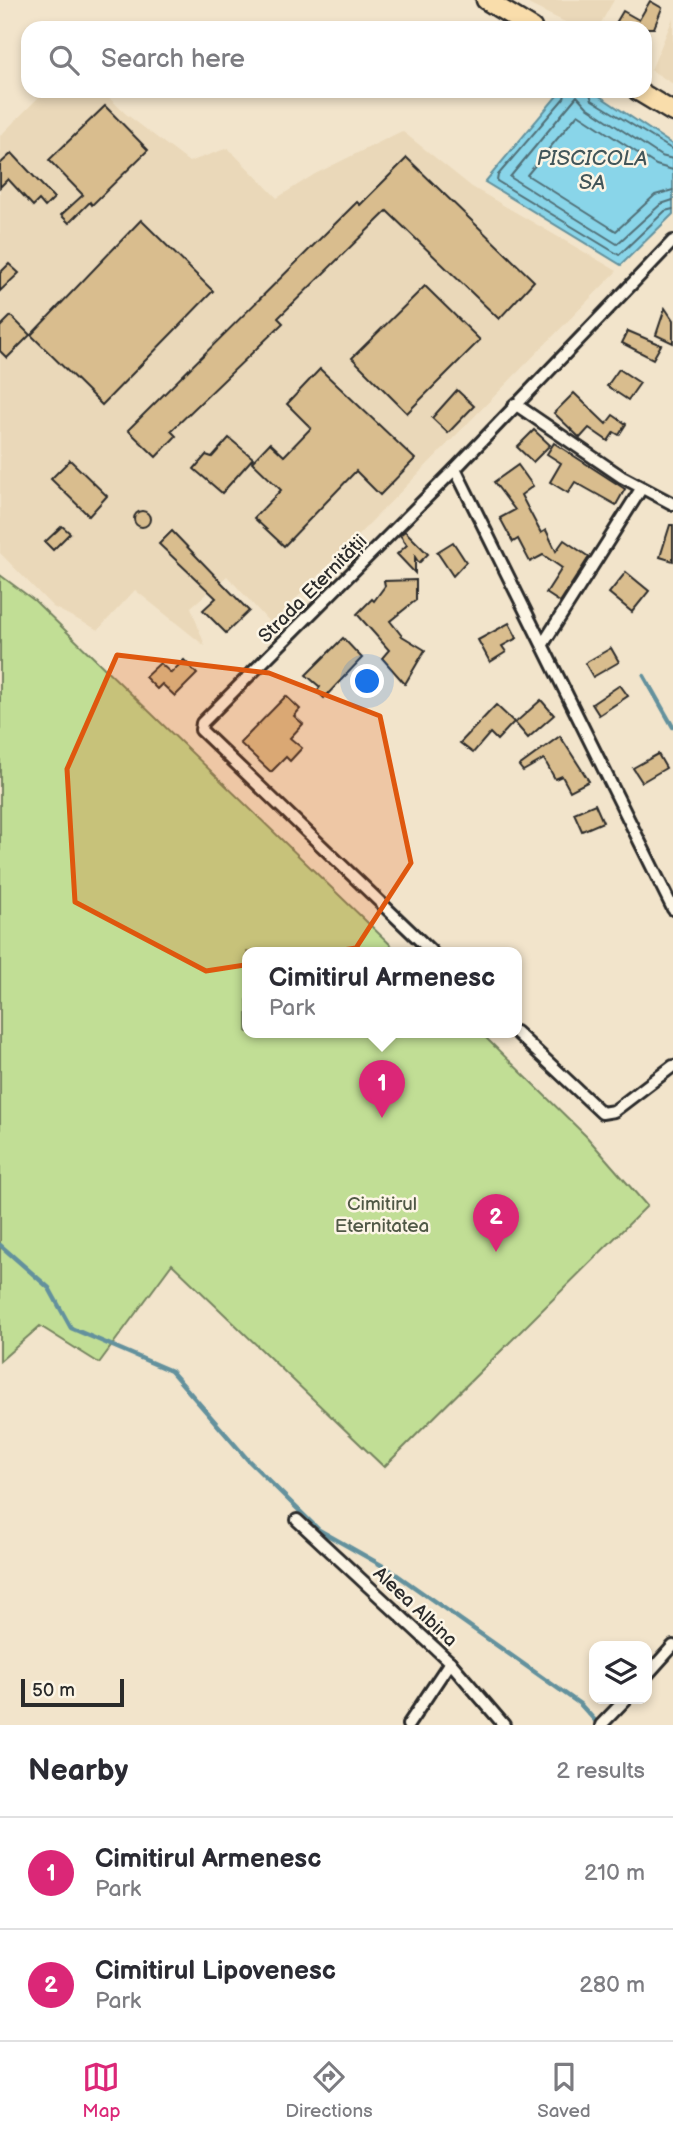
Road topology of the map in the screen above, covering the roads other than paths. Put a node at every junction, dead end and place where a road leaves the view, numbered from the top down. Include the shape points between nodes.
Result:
1 (486, 0) edge
2 (521, 21) edge
3 (650, 98) edge
4 (673, 112) edge
5 (673, 241) edge
6 (515, 404) junction
7 (455, 469) junction
8 (641, 489) junction
9 (673, 504) edge
10 (543, 644) junction
11 (673, 909) edge
12 (427, 947) edge
13 (522, 1038) edge
14 (673, 1066) edge
15 (297, 1520) dead end
16 (673, 1646) edge
17 (450, 1662) junction
18 (652, 1669) edge
19 (621, 1704) edge
20 (408, 1725) edge
21 (504, 1725) edge
22 (601, 1725) edge

1 - 2 main road
3 - 4 main road
5 - 6 street, Strada Eternității
6 - 7 street, Strada Eternității
6 - 8 street
7 - 10 street
7 - 12 street, Strada Eternității via 216,708 201,730
8 - 9 street
8 - 10 street
10 - 11 street
13 - 14 street via 602,1113 614,1111
15 - 17 street, Aleea Albina
16 - 18 street
17 - 20 street
17 - 21 street, Aleea Albina
19 - 22 street

